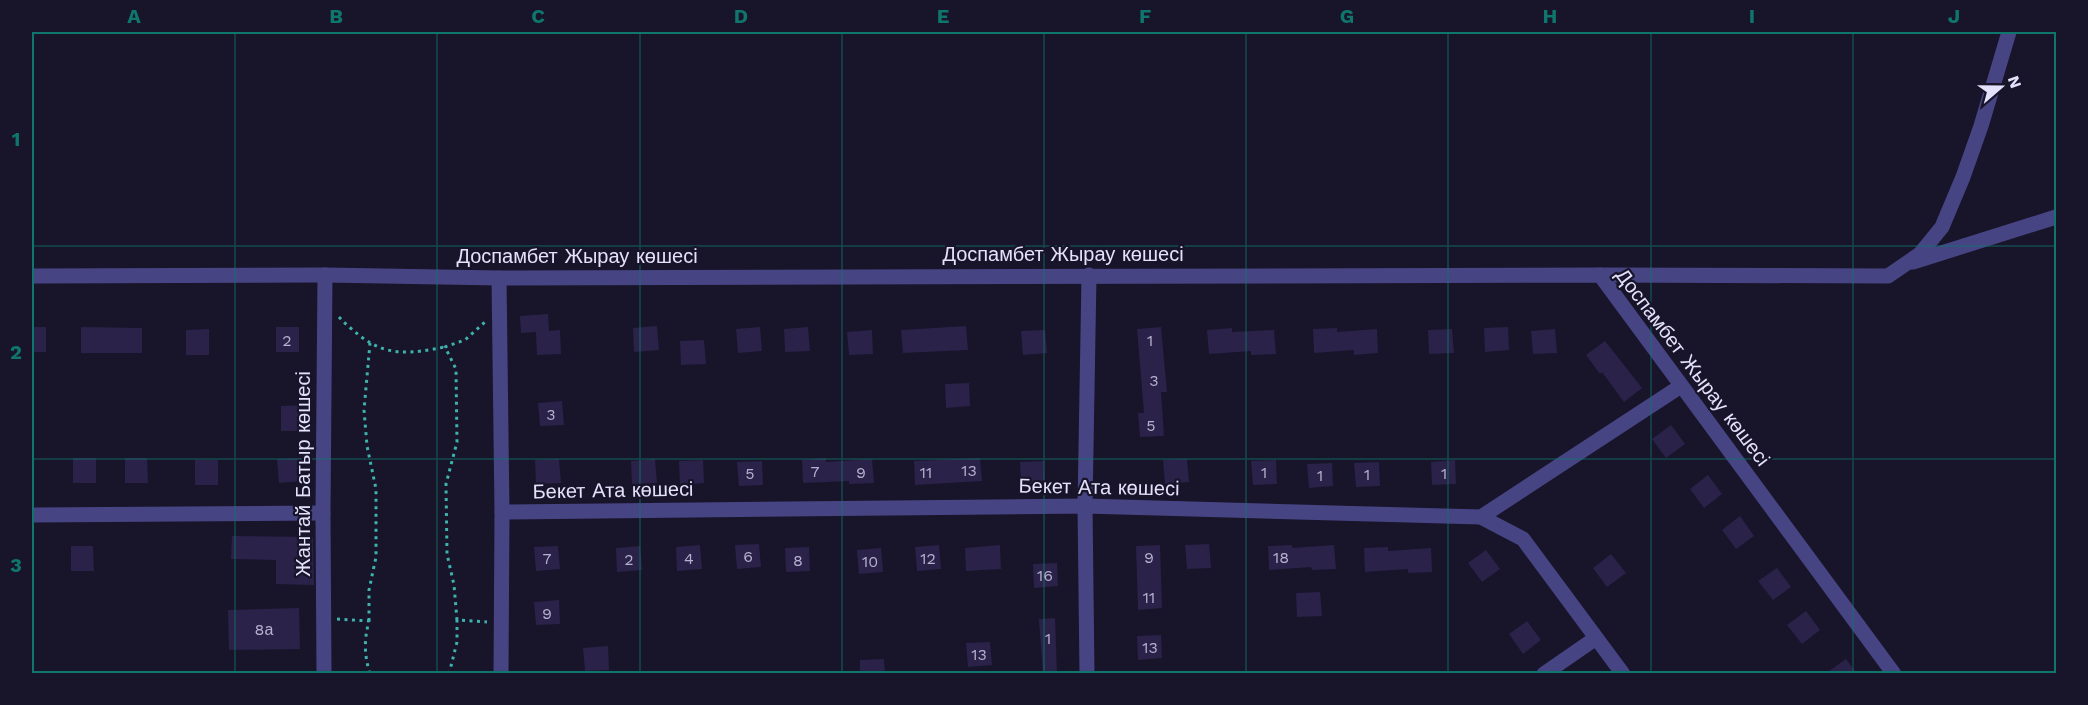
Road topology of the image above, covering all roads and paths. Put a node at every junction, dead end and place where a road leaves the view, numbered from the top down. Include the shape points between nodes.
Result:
1 (2009, 32) edge
2 (2056, 218) edge
3 (1904, 265) junction
4 (325, 275) junction
5 (1089, 275) junction
6 (1600, 275) junction
7 (32, 276) edge
8 (499, 278) junction
9 (325, 299) junction
10 (499, 312) junction
11 (370, 343) junction
12 (445, 347) junction
13 (1681, 386) junction
14 (1085, 506) junction
15 (502, 512) junction
16 (323, 513) junction
17 (32, 514) edge
18 (1480, 517) junction
19 (324, 618) junction
20 (457, 620) junction
21 (369, 621) junction
22 (501, 622) junction
23 (1596, 638) junction
24 (324, 674) edge
25 (370, 674) edge
26 (449, 674) edge
27 (501, 674) edge
28 (1087, 674) edge
29 (1544, 674) edge
30 (1623, 674) edge
31 (1894, 674) edge

1 - 3 street via 1982,126 1942,227 1920,254
2 - 3 street
3 - 6 street via 1888,276
4 - 7 street, Доспамбет Жырау көшесі
4 - 8 street, Доспамбет Жырау көшесі
4 - 9 street, Жантай Батыр көшесі
5 - 6 street, Доспамбет Жырау көшесі
5 - 8 street, Доспамбет Жырау көшесі
5 - 14 street
6 - 13 street, Доспамбет Жырау көшесі
8 - 10 street
9 - 11 path via 343,322
9 - 16 street, Жантай Батыр көшесі
10 - 12 path via 465,340
10 - 15 street
11 - 12 path via 386,351 413,353
11 - 21 path via 364,410 376,489 376,557 369,590
12 - 20 path via 456,369 457,442 446,483 447,554
13 - 18 street
13 - 31 street, Доспамбет Жырау көшесі
14 - 15 street, Бекет Ата көшесі
14 - 18 street, Бекет Ата көшесі
14 - 28 street
15 - 22 street
16 - 17 street
16 - 19 street, Жантай Батыр көшесі
18 - 23 street, Бекет Ата көшесі via 1523,539
19 - 21 path
19 - 24 street, Жантай Батыр көшесі
20 - 22 path
20 - 26 path via 457,642
21 - 25 path via 364,640
22 - 27 street
23 - 29 street
23 - 30 street, Бекет Ата көшесі

